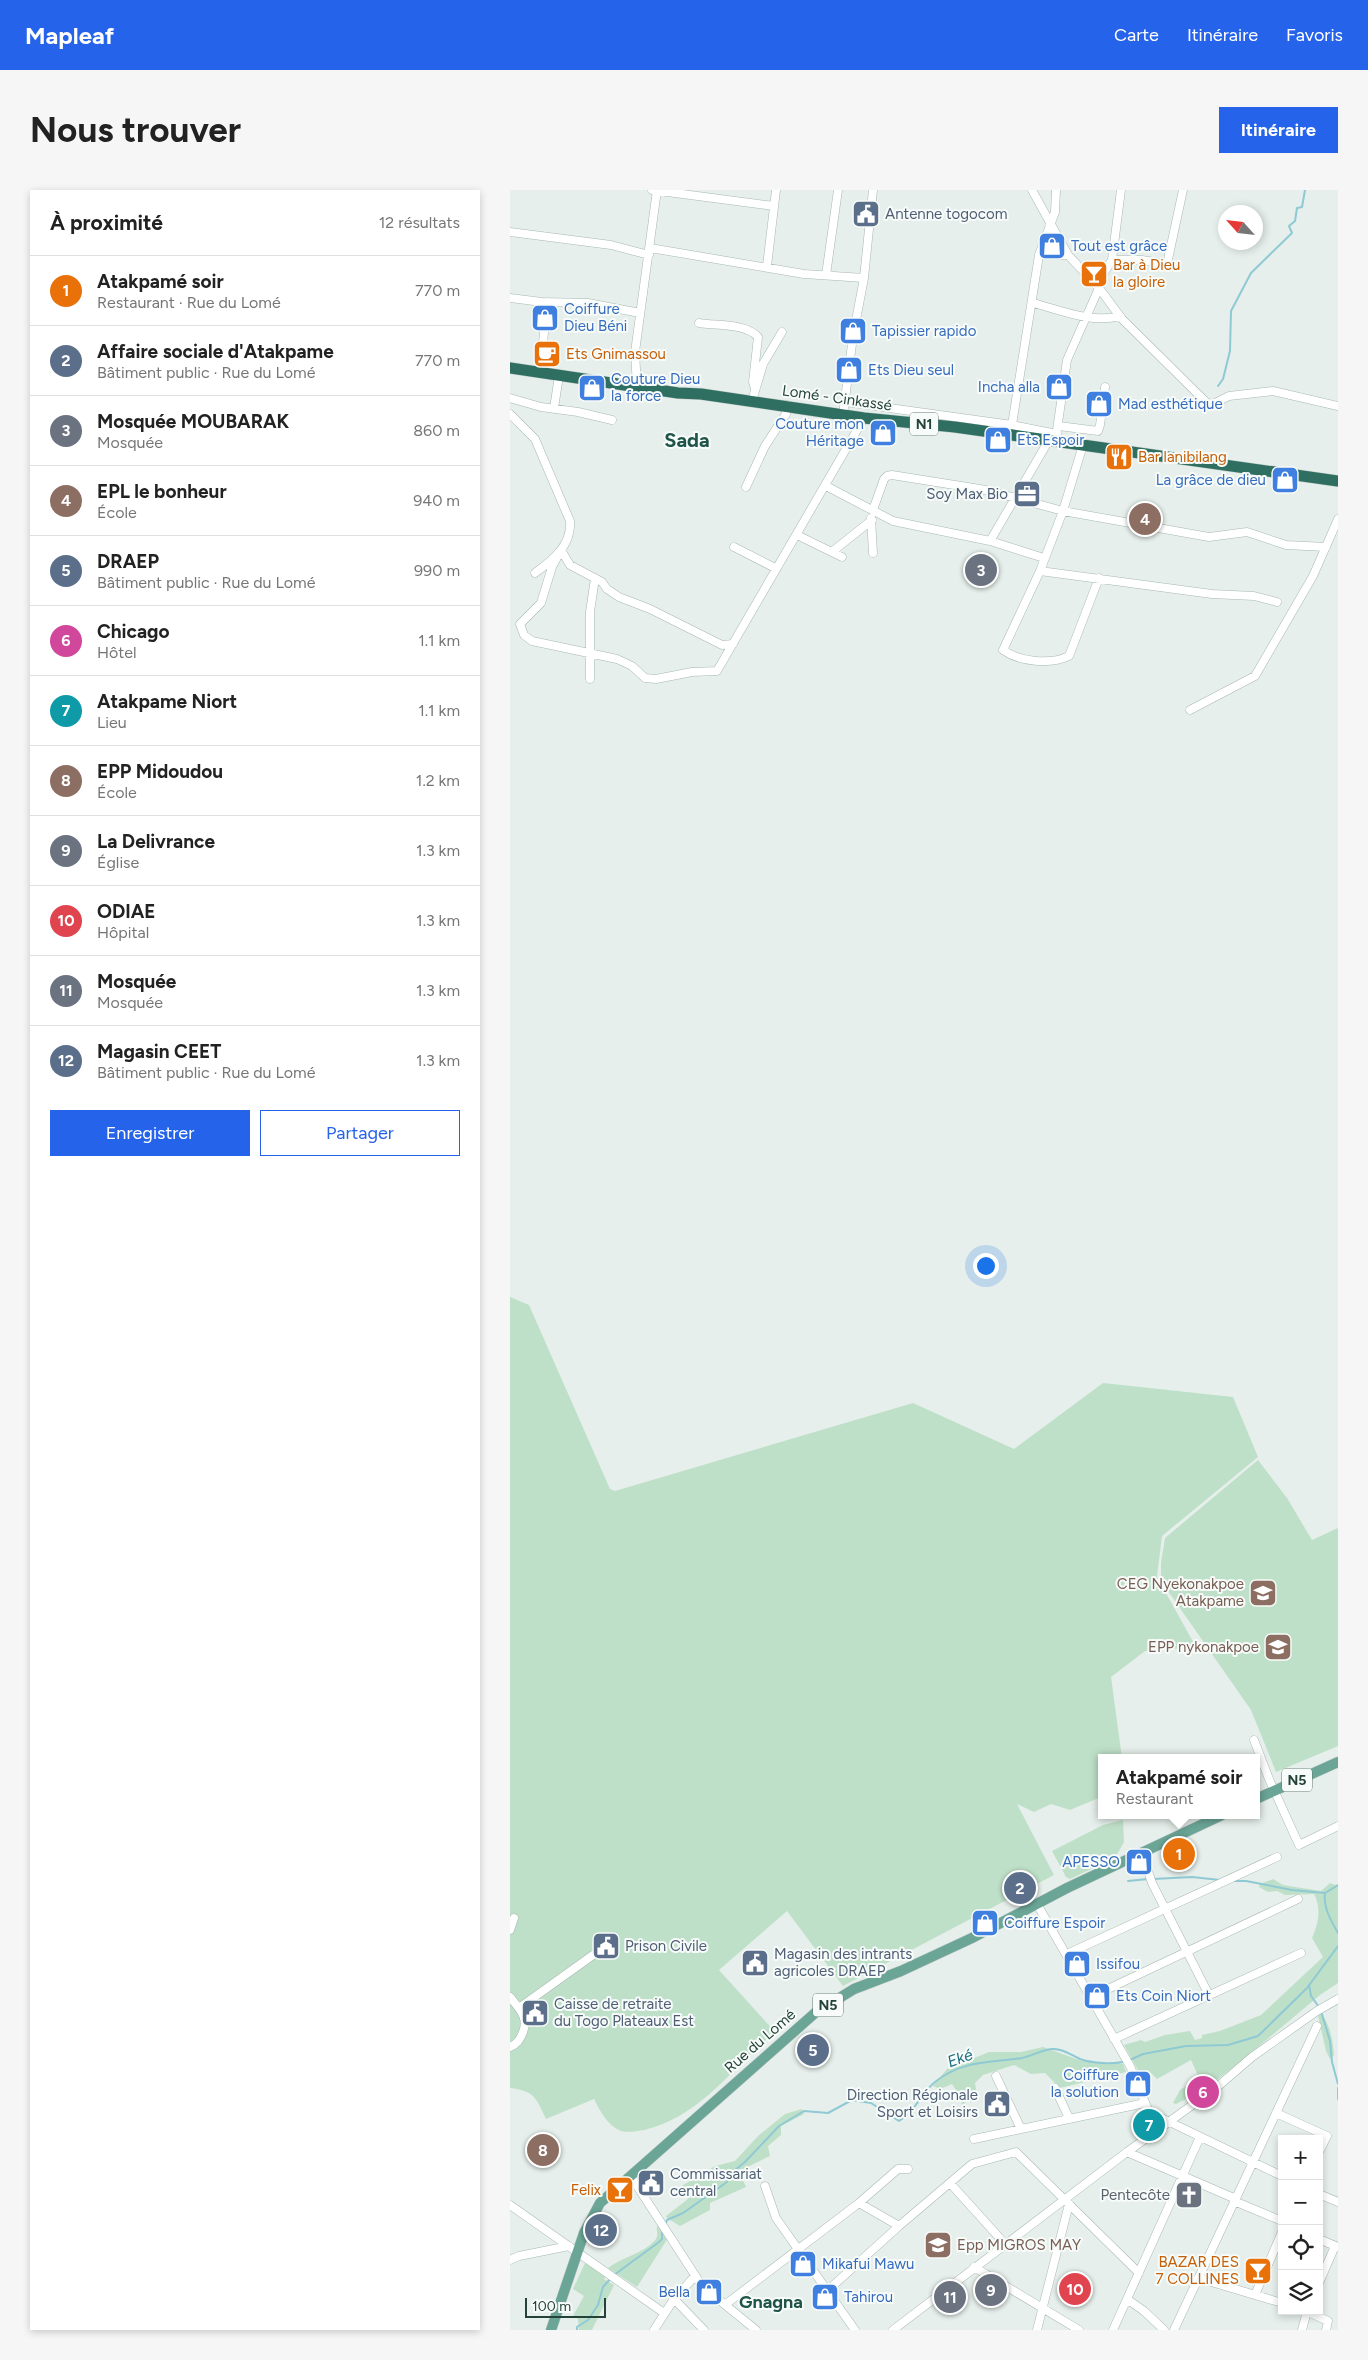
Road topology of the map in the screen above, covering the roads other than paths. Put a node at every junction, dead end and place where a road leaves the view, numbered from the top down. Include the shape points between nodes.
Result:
1 (652, 190) edge
2 (657, 190) edge
3 (776, 190) edge
4 (838, 190) edge
5 (874, 190) edge
6 (1032, 190) edge
7 (1056, 190) edge
8 (1122, 190) edge
9 (1183, 190) edge
10 (774, 206) junction
11 (1051, 225) junction
12 (510, 232) edge
13 (650, 252) junction
14 (1039, 255) junction
15 (1068, 255) junction
16 (1112, 260) junction
17 (767, 266) junction
18 (826, 275) junction
19 (864, 278) junction
20 (1098, 286) junction
21 (510, 298) edge
22 (547, 302) junction
23 (1033, 303) junction
24 (640, 313) junction
25 (1120, 316) junction
26 (1088, 317) junction
27 (699, 323) dead end
28 (782, 332) dead end
29 (510, 368) edge
30 (540, 373) junction
31 (559, 376) junction
32 (637, 386) junction
33 (1105, 387) dead end
34 (754, 395) junction
35 (510, 398) edge
36 (846, 402) junction
37 (787, 405) junction
38 (1338, 406) edge
39 (554, 408) junction
40 (510, 414) edge
41 (843, 416) junction
42 (864, 418) junction
43 (612, 420) dead end
44 (958, 422) junction
45 (1012, 424) junction
46 (1055, 435) junction
47 (1083, 445) junction
48 (1338, 481) edge
49 (826, 486) junction
50 (746, 487) dead end
51 (1017, 498) junction
52 (871, 510) junction
53 (1063, 511) junction
54 (1338, 519) edge
55 (872, 520) junction
56 (797, 535) junction
57 (990, 541) junction
58 (734, 547) dead end
59 (1326, 547) junction
60 (562, 550) junction
61 (833, 551) junction
62 (873, 553) dead end
63 (842, 557) dead end
64 (1044, 558) junction
65 (775, 568) junction
66 (1040, 571) junction
67 (535, 573) dead end
68 (595, 578) junction
69 (1099, 578) junction
70 (1277, 602) dead end
71 (733, 644) junction
72 (589, 654) junction
73 (590, 679) dead end
74 (1190, 710) dead end
75 (1254, 1740) dead end
76 (1260, 1754) edge
77 (1260, 1755) edge
78 (1338, 1762) edge
79 (1274, 1790) junction
80 (1260, 1797) edge
81 (1214, 1819) edge
82 (1338, 1826) edge
83 (1142, 1854) junction
84 (1277, 1857) dead end
85 (1298, 1898) dead end
86 (1038, 1904) junction
87 (1165, 1908) junction
88 (514, 1918) dead end
89 (510, 1930) edge
90 (1187, 1951) junction
91 (1301, 1953) dead end
92 (1067, 1954) junction
93 (593, 1955) dead end
94 (1209, 1995) junction
95 (510, 1997) edge
96 (1091, 1997) junction
97 (1338, 1998) edge
98 (519, 2008) junction
99 (1317, 2026) dead end
100 (1114, 2039) junction
101 (510, 2047) edge
102 (996, 2076) dead end
103 (1055, 2088) dead end
104 (1145, 2103) junction
105 (1149, 2112) junction
106 (1276, 2113) junction
107 (1069, 2118) junction
108 (1169, 2121) junction
109 (1021, 2129) junction
110 (1154, 2132) junction
111 (1200, 2137) junction
112 (974, 2139) dead end
113 (1323, 2144) edge
114 (1127, 2152) junction
115 (1253, 2162) junction
116 (908, 2169) dead end
117 (1278, 2174) edge
118 (630, 2175) junction
119 (1182, 2176) junction
120 (950, 2182) junction
121 (765, 2186) dead end
122 (1323, 2196) edge
123 (1235, 2200) junction
124 (1067, 2202) junction
125 (1338, 2202) edge
126 (859, 2203) junction
127 (510, 2205) edge
128 (1278, 2220) edge
129 (899, 2226) junction
130 (1278, 2241) edge
131 (1323, 2241) edge
132 (1005, 2244) junction
133 (1336, 2247) edge
134 (573, 2249) junction
135 (798, 2250) junction
136 (510, 2260) edge
137 (974, 2267) junction
138 (1139, 2272) junction
139 (1323, 2275) edge
140 (695, 2276) junction
141 (1198, 2278) junction
142 (702, 2286) junction
143 (682, 2291) junction
144 (827, 2291) junction
145 (1255, 2295) junction
146 (674, 2299) junction
147 (1127, 2299) junction
148 (1278, 2302) edge
149 (726, 2304) junction
150 (1043, 2309) junction
151 (664, 2313) junction
152 (1306, 2315) edge
153 (1316, 2315) edge
154 (745, 2323) junction
155 (552, 2330) edge
156 (654, 2330) edge
157 (704, 2330) edge
158 (738, 2330) edge
159 (756, 2330) edge
160 (856, 2330) edge
161 (893, 2330) edge
162 (1037, 2330) edge
163 (1079, 2330) edge
164 (1114, 2330) edge
165 (1164, 2330) edge
166 (1174, 2330) edge
167 (1302, 2330) edge
168 (1326, 2330) edge

1 - 2 street
2 - 10 street
2 - 13 street
3 - 10 street
4 - 18 street
5 - 19 street
6 - 11 street
7 - 11 street
8 - 16 street
9 - 16 street via 1167,264
10 - 17 street
11 - 14 street
11 - 15 street
12 - 13 street
13 - 17 street
13 - 24 street
14 - 15 street
14 - 23 street
15 - 20 street
16 - 20 street
17 - 18 street
18 - 19 street
19 - 36 street via 853,336
20 - 25 street
20 - 26 street
21 - 22 street
22 - 24 street via 588,303
22 - 30 street
23 - 26 street
23 - 45 street
24 - 32 street via 635,352
25 - 26 street
25 - 38 street via 1208,403 1213,404 1229,396 1273,391
26 - 46 street via 1067,360
27 - 34 street via 740,328 758,337
28 - 34 street via 763,364
29 - 30 highway, Lomé - Cinkassé / N1
30 - 31 highway, Lomé - Cinkassé / N1
31 - 32 highway, Lomé - Cinkassé / N1
31 - 39 street
32 - 34 highway, Lomé - Cinkassé / N1
33 - 46 street via 1098,432
34 - 37 highway, Lomé - Cinkassé / N1
35 - 39 street
36 - 41 street
36 - 44 street
37 - 41 highway, Lomé - Cinkassé / N1
37 - 50 street via 786,414 765,446
39 - 43 street
40 - 60 street via 535,439 562,498 571,531
41 - 42 highway, Lomé - Cinkassé / N1
42 - 44 highway, Lomé - Cinkassé / N1
42 - 49 street
44 - 45 street
44 - 46 highway, Lomé - Cinkassé / N1
45 - 46 street
46 - 47 highway, Lomé - Cinkassé / N1
46 - 51 street
47 - 48 highway, Lomé - Cinkassé / N1
47 - 53 street
49 - 52 street
49 - 56 street
51 - 52 street via 892,475 884,479
51 - 53 street
51 - 57 street
52 - 55 street
52 - 57 street via 892,521
53 - 59 street via 1209,537 1246,532 1286,545
53 - 64 street
54 - 59 street
55 - 61 street
55 - 62 street
56 - 61 street
56 - 65 street
57 - 64 street
58 - 65 street
59 - 74 street via 1313,576 1255,676
60 - 67 street
60 - 68 street via 570,565
60 - 72 street via 552,567 541,603 520,624 524,635 532,641
61 - 63 street
64 - 66 street
65 - 71 street
66 - 69 street
66 - 69 street via 1003,650 1012,657 1057,662 1068,656
68 - 71 street via 619,597 722,645
68 - 72 street
69 - 70 street via 1212,594 1254,596
71 - 72 street via 717,671 656,679 645,678 632,666 616,659
72 - 73 street
75 - 76 street
77 - 79 street
78 - 79 main road, N5
79 - 80 main road, N5
79 - 82 street via 1299,1845
81 - 83 main road, Rue du Lomé / N5
83 - 86 main road, Rue du Lomé / N5
83 - 87 street
84 - 87 street
85 - 90 street
86 - 92 street
86 - 118 main road, Rue du Lomé / N5 via 901,1971 854,1989 822,2008
87 - 90 street
87 - 92 street
88 - 89 street
90 - 94 street
90 - 96 street
91 - 94 street
92 - 96 street
93 - 98 street
94 - 100 street
95 - 98 street
96 - 100 street
97 - 108 street
98 - 101 street via 526,2026 519,2041
99 - 106 street
100 - 104 street via 1130,2066
102 - 109 street
103 - 107 street
104 - 105 street
104 - 107 street
105 - 108 street
105 - 110 street
106 - 113 street via 1327,2136
106 - 115 street
107 - 109 street
108 - 110 street
108 - 111 street
109 - 112 street
110 - 114 street
111 - 115 street
111 - 119 street
114 - 119 street
114 - 124 street
115 - 117 street
115 - 123 street
116 - 126 street via 898,2169
118 - 134 main road, Rue du Lomé / N5 via 596,2207
118 - 140 street
119 - 123 street
119 - 138 street
120 - 124 street via 972,2164 1016,2152
120 - 129 street
120 - 132 street
121 - 135 street via 776,2218
122 - 125 street
123 - 128 street
123 - 141 street
124 - 132 street
124 - 138 street
124 - 150 street
126 - 129 street
126 - 135 street
127 - 134 street
129 - 144 street
130 - 145 street
131 - 133 street
132 - 137 street
133 - 139 street
134 - 136 street
134 - 151 street
134 - 155 main road, Rue du Lomé / N5
135 - 144 street
135 - 149 street
137 - 150 street
137 - 161 street
138 - 147 street
140 - 142 street
140 - 143 street
141 - 145 street
141 - 166 street
142 - 143 street
142 - 149 street
143 - 146 street
144 - 160 street
145 - 148 street
146 - 151 street
146 - 157 street
147 - 164 street
147 - 165 street
149 - 154 street
150 - 162 street
150 - 163 street
151 - 156 street
152 - 167 street
153 - 168 street via 1328,2320
154 - 158 street
154 - 159 street

